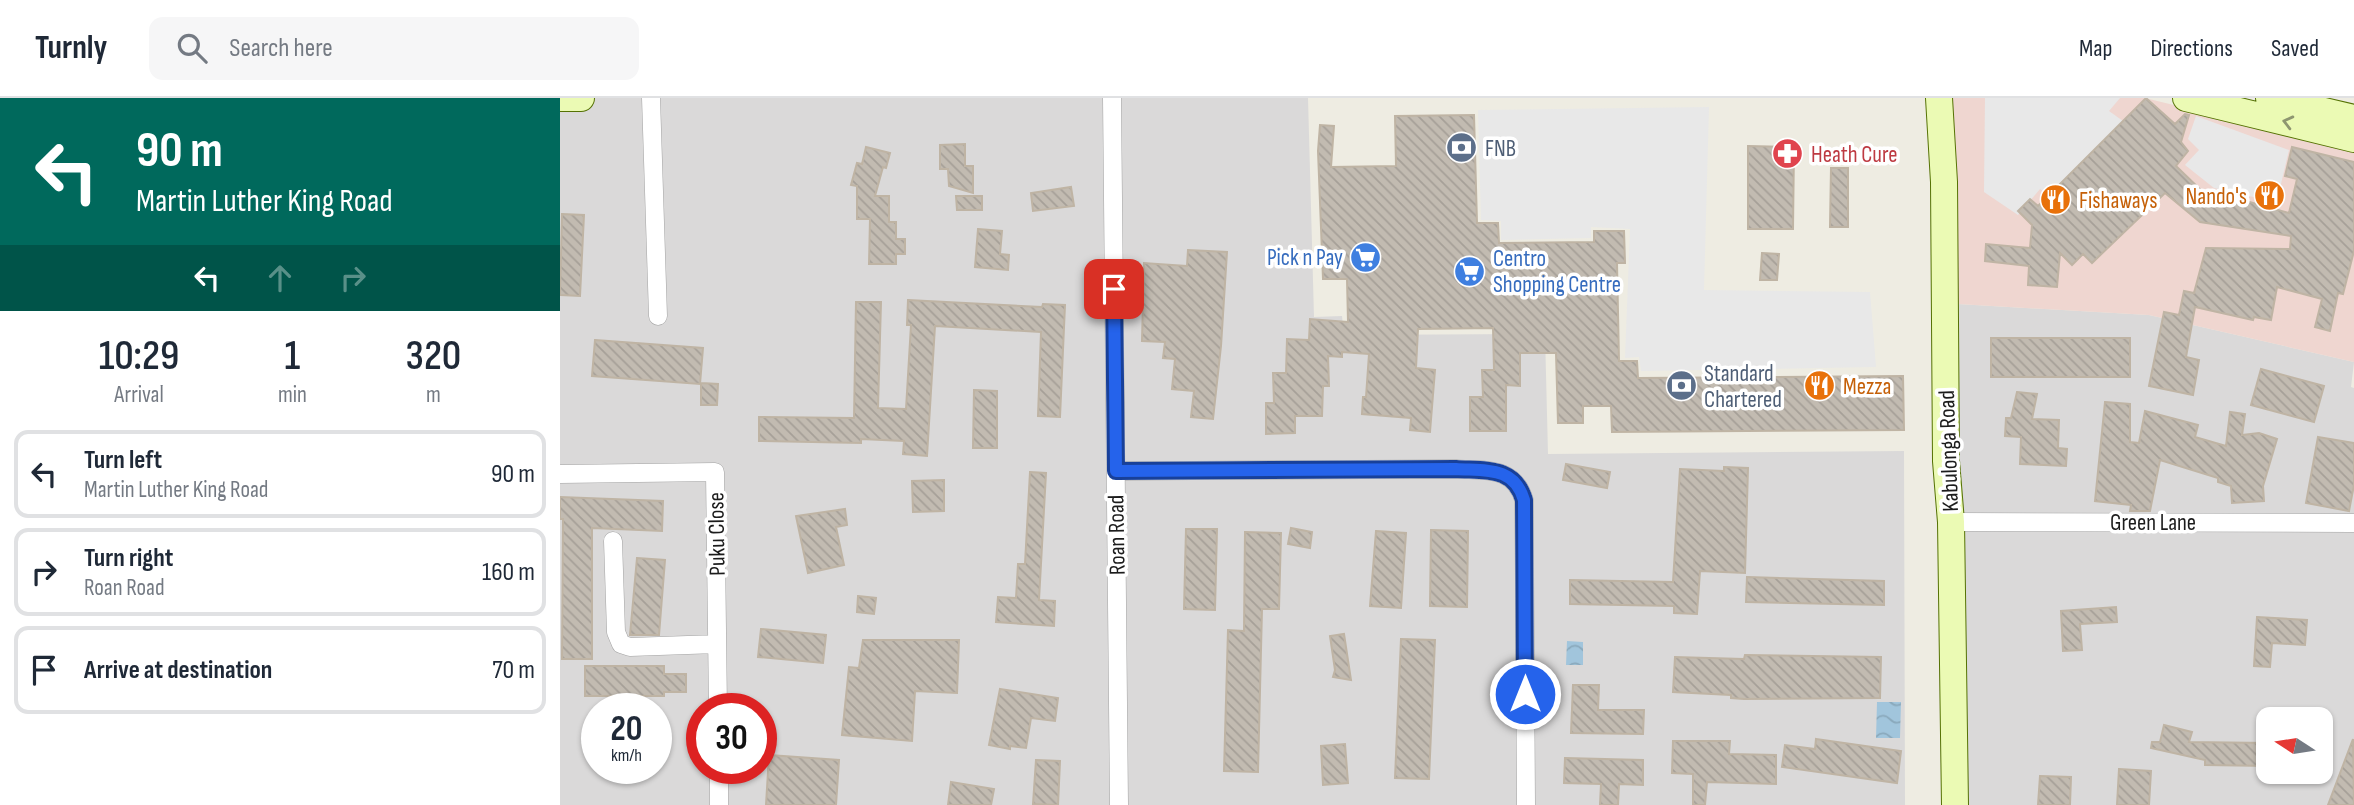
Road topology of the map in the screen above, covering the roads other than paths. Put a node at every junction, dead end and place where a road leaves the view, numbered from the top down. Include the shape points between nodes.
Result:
1 (560, 98) edge
2 (581, 98) edge
3 (651, 98) edge
4 (1112, 98) edge
5 (1939, 98) edge
6 (2186, 98) edge
7 (2269, 98) edge
8 (2354, 118) edge
9 (2354, 139) edge
10 (658, 316) dead end
11 (1116, 471) junction
12 (560, 474) edge
13 (1951, 522) junction
14 (2354, 523) edge
15 (613, 541) dead end
16 (717, 644) junction
17 (718, 693) edge
18 (719, 784) edge
19 (719, 805) edge
20 (1119, 805) edge
21 (1527, 805) edge
22 (1955, 805) edge

1 - 2 main road
3 - 10 street
4 - 11 street, Roan Road
5 - 13 main road, Kabulonga Road
9 -> 6 main road
7 - 8 main road
11 - 20 street, Roan Road
11 - 21 street via 1456,469 1501,472 1513,479 1524,500
12 - 16 street, Puku Close via 715,472
13 - 14 street, Green Lane
13 - 22 main road, Kabulonga Road
15 - 16 street via 616,632 621,644
16 - 17 street, Puku Close
18 - 19 street

